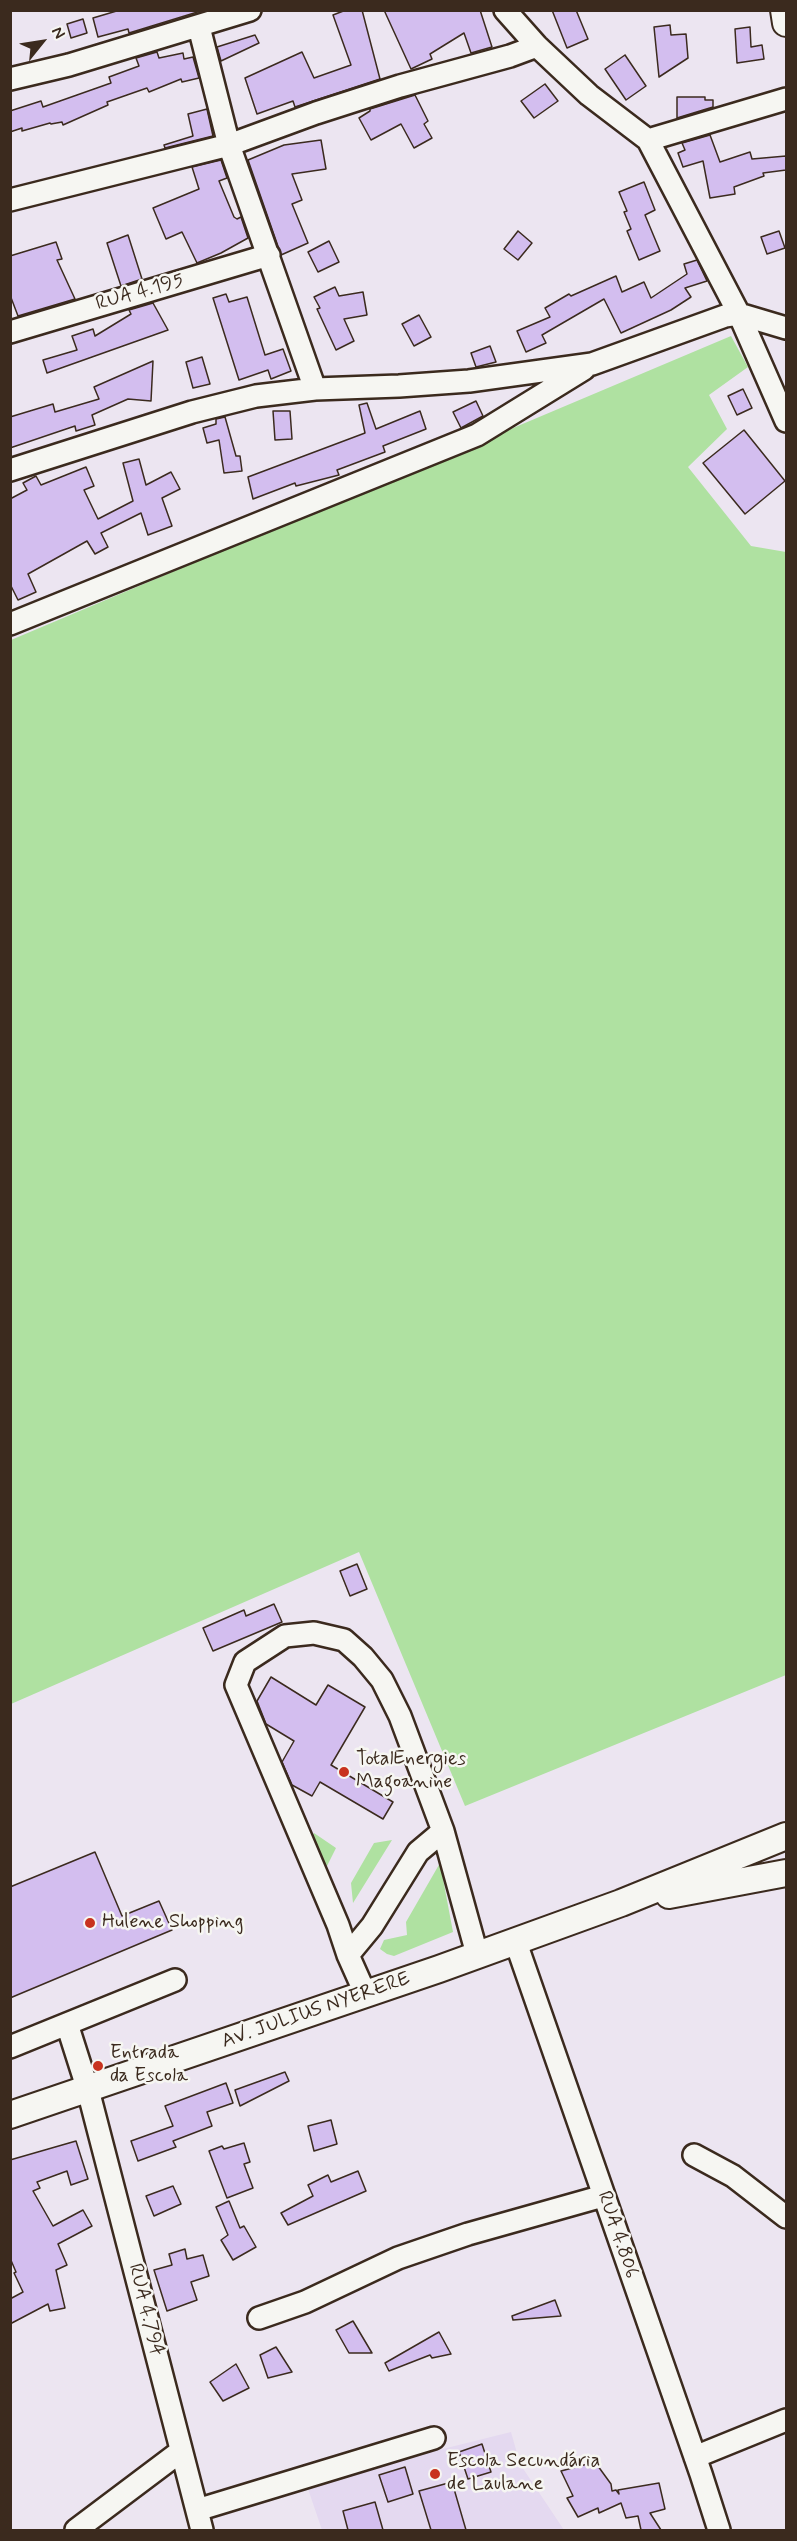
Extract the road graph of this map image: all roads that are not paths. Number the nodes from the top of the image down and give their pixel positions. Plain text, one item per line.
1 (250, 10) edge
2 (505, 10) edge
3 (784, 10) edge
4 (786, 23) edge
5 (199, 27) junction
6 (537, 46) junction
7 (10, 79) edge
8 (786, 99) edge
9 (648, 140) junction
10 (229, 145) junction
11 (10, 201) edge
12 (269, 255) junction
13 (739, 314) junction
14 (786, 328) edge
15 (10, 332) edge
16 (592, 364) junction
17 (315, 389) junction
18 (786, 421) edge
19 (10, 470) edge
20 (10, 624) edge
21 (443, 1831) junction
22 (786, 1836) edge
23 (786, 1873) edge
24 (621, 1903) junction
25 (514, 1940) junction
26 (477, 1954) junction
27 (348, 1955) junction
28 (175, 1980) dead end
29 (364, 1994) junction
30 (66, 2024) junction
31 (10, 2047) edge
32 (88, 2090) junction
33 (10, 2115) edge
34 (694, 2155) dead end
35 (603, 2196) junction
36 (786, 2217) edge
37 (260, 2318) dead end
38 (786, 2420) edge
39 (434, 2438) dead end
40 (182, 2451) junction
41 (695, 2457) junction
42 (197, 2510) junction
43 (76, 2530) edge
44 (202, 2530) edge
45 (719, 2530) edge

1 - 5 street
2 - 6 street
3 - 4 main road
5 - 7 street
5 - 10 street
6 - 9 street
6 - 10 street
8 - 9 street
9 - 13 street
10 - 11 street
10 - 12 street
12 - 15 street, RUA 4.195
12 - 17 street
13 - 14 street
13 - 16 street
13 - 18 street
16 - 17 street
16 - 20 street
17 - 19 street
21 - 26 street
21 - 27 street
21 - 27 street
22 - 24 main road, AV. JULIUS NYERERE
23 - 24 main road, AV. JULIUS NYERERE
24 - 25 main road, AV. JULIUS NYERERE
25 - 26 main road, AV. JULIUS NYERERE
25 - 35 street, RUA 4.806
26 - 29 main road, AV. JULIUS NYERERE
27 - 29 street
28 - 30 street
29 - 32 main road, AV. JULIUS NYERERE
30 - 31 street
30 - 32 street, RUA 4.794
32 - 33 main road, AV. JULIUS NYERERE
32 - 40 street, RUA 4.794
34 - 36 street
35 - 37 street
35 - 41 street, RUA 4.806
38 - 41 street
39 - 42 street
40 - 42 street, RUA 4.794
40 - 43 street
41 - 45 street, RUA 4.806
42 - 44 street, RUA 4.794

